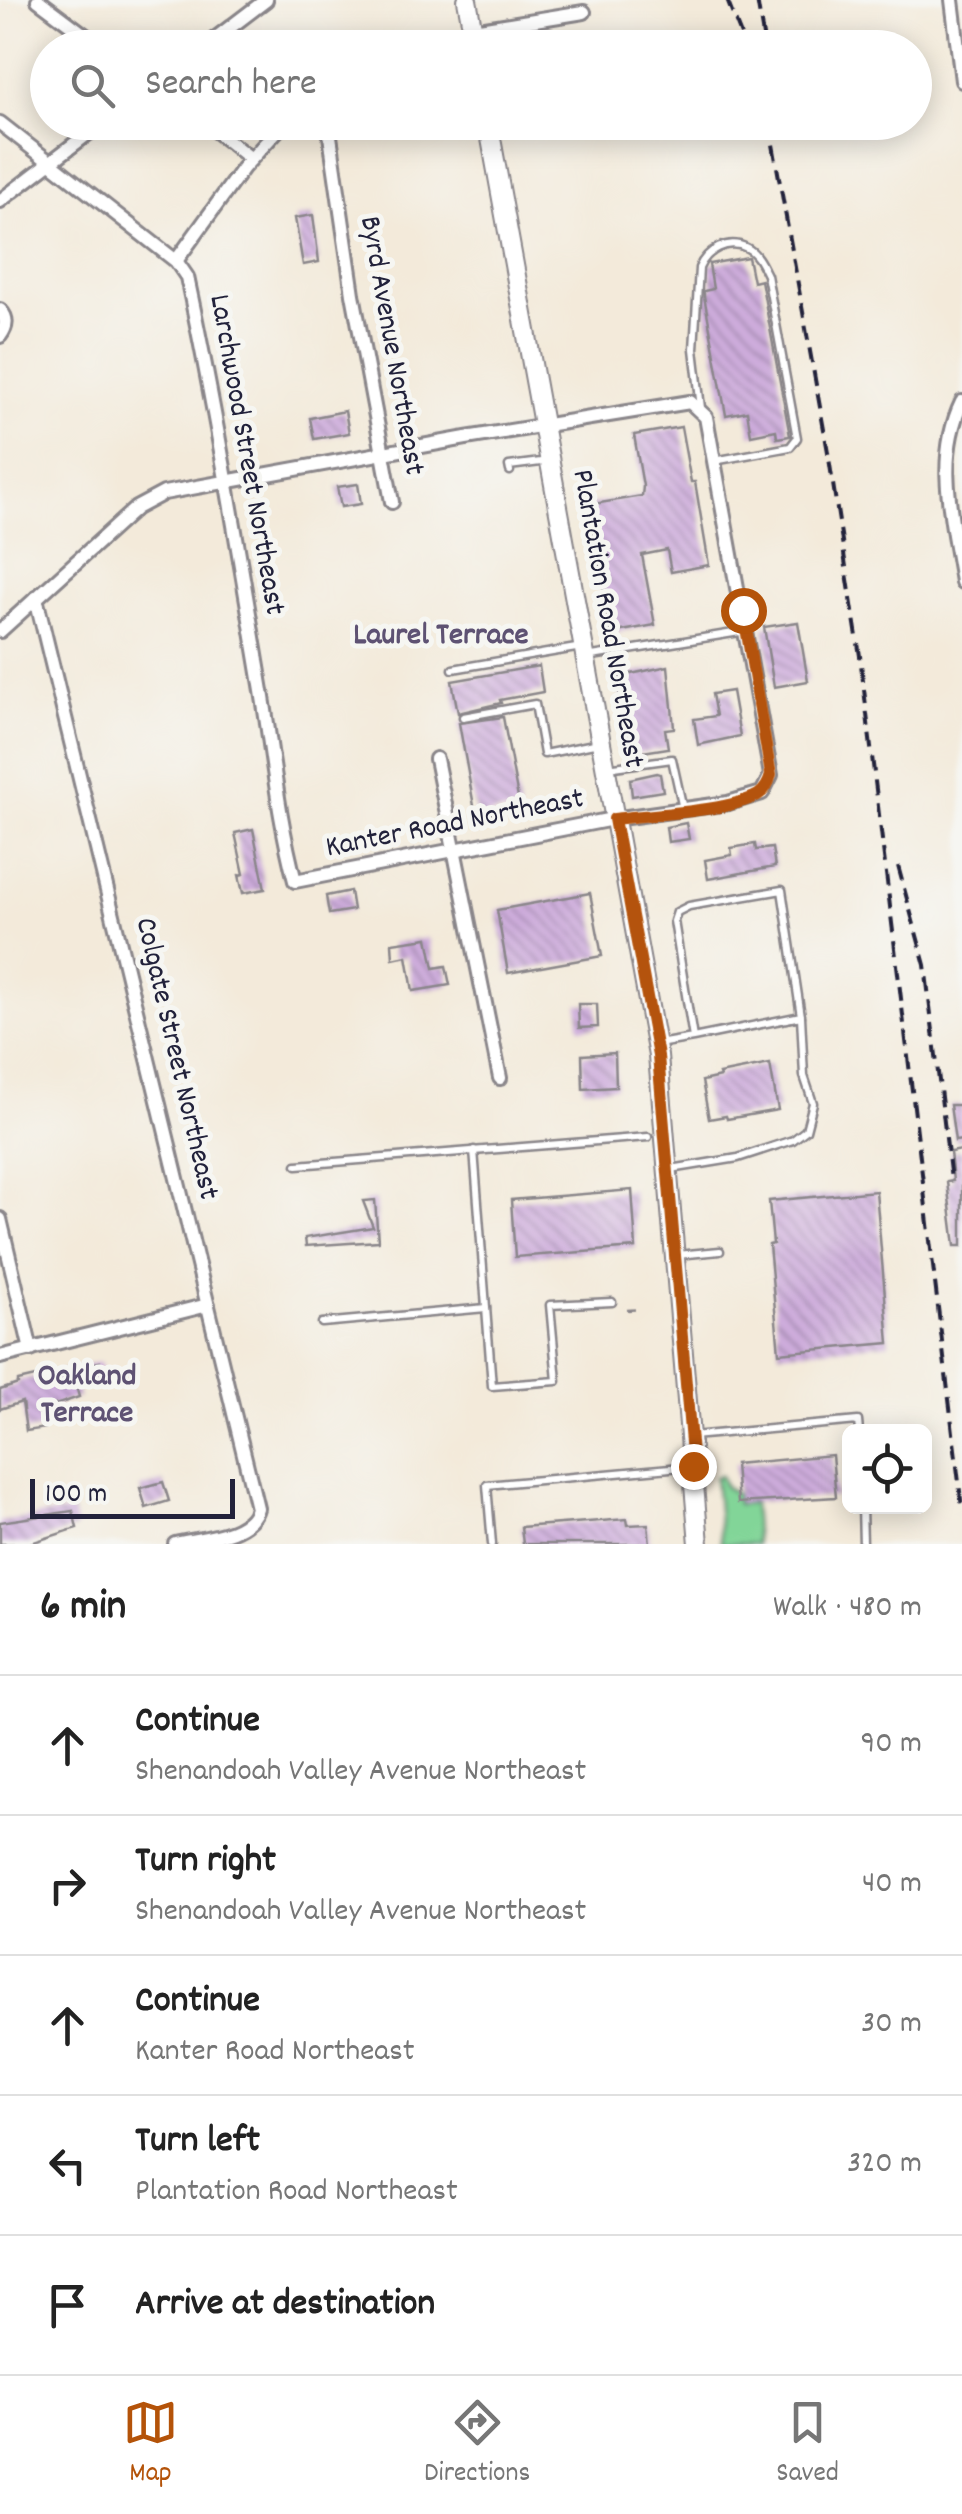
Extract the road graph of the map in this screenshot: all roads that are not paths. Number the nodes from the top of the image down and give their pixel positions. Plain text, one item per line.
1 (38, 0) edge
2 (266, 0) edge
3 (468, 0) edge
4 (952, 0) edge
5 (584, 12) dead end
6 (78, 30) edge
7 (227, 30) edge
8 (473, 30) edge
9 (511, 30) edge
10 (959, 51) edge
11 (962, 81) edge
12 (0, 123) edge
13 (79, 140) edge
14 (228, 140) edge
15 (268, 140) edge
16 (331, 140) edge
17 (491, 140) edge
18 (251, 158) junction
19 (50, 163) junction
20 (0, 202) edge
21 (176, 261) junction
22 (0, 310) edge
23 (0, 336) edge
24 (962, 402) edge
25 (701, 409) junction
26 (544, 426) junction
27 (382, 454) junction
28 (550, 460) junction
29 (714, 461) junction
30 (510, 471) dead end
31 (228, 481) junction
32 (392, 502) dead end
33 (962, 582) edge
34 (36, 598) junction
35 (747, 630) junction
36 (0, 631) edge
37 (584, 652) junction
38 (453, 670) dead end
39 (462, 717) dead end
40 (600, 743) junction
41 (436, 759) dead end
42 (604, 768) junction
43 (684, 810) junction
44 (614, 819) junction
45 (454, 851) junction
46 (296, 881) joint
47 (801, 1016) junction
48 (693, 1038) junction
49 (656, 1044) junction
50 (500, 1078) dead end
51 (648, 1138) dead end
52 (474, 1150) junction
53 (296, 1165) dead end
54 (669, 1169) junction
55 (0, 1219) edge
56 (720, 1251) dead end
57 (676, 1255) junction
58 (612, 1302) dead end
59 (208, 1304) junction
60 (486, 1308) junction
61 (322, 1324) dead end
62 (31, 1350) junction
63 (0, 1357) edge
64 (858, 1424) edge
65 (690, 1436) junction
66 (693, 1466) junction
67 (862, 1514) edge
68 (180, 1543) edge
69 (492, 1544) edge
70 (699, 1544) edge
71 (863, 1544) edge

1 - 6 street
2 - 7 street
3 - 8 street
4 - 10 street
5 - 9 street
10 - 11 street
12 - 19 street, Larchwood Street Northeast
13 - 19 street
14 - 18 street
15 - 18 street
16 - 27 street, Byrd Avenue Northeast
17 - 26 street, Plantation Road Northeast
18 - 21 street
19 - 20 street
19 - 21 street, Larchwood Street Northeast
21 - 31 street, Larchwood Street Northeast
22 - 23 street
24 - 33 street
25 - 26 street
25 - 29 street
25 - 29 lane
26 - 27 street
26 - 28 street, Plantation Road Northeast
27 - 31 street
27 - 32 street, Byrd Avenue Northeast
28 - 30 lane
28 - 37 street, Plantation Road Northeast
29 - 35 street
31 - 34 street
31 - 46 street, Larchwood Street Northeast
34 - 36 street
34 - 59 street, Colgate Street Northeast
35 - 37 lane
35 - 43 street, Kanter Road Northeast
37 - 38 lane
37 - 40 street, Plantation Road Northeast
39 - 40 lane
40 - 42 street, Plantation Road Northeast
41 - 45 street
42 - 43 lane
42 - 44 street, Plantation Road Northeast
43 - 44 street, Kanter Road Northeast
44 - 45 street, Kanter Road Northeast
44 - 49 street, Plantation Road Northeast
45 - 46 street, Kanter Road Northeast
45 - 50 street
47 - 48 lane
47 - 48 lane
47 - 54 lane
48 - 49 lane
49 - 54 street, Plantation Road Northeast
51 - 52 lane
52 - 53 lane
52 - 60 lane
54 - 57 street, Plantation Road Northeast
55 - 62 street
56 - 57 lane
57 - 65 street, Plantation Road Northeast
58 - 60 lane
59 - 62 street
59 - 68 street, Colgate Street Northeast
60 - 61 lane
62 - 63 street
64 - 65 lane
65 - 66 street, Plantation Road Northeast
66 - 69 lane
66 - 70 street, Plantation Road Northeast
67 - 71 lane

